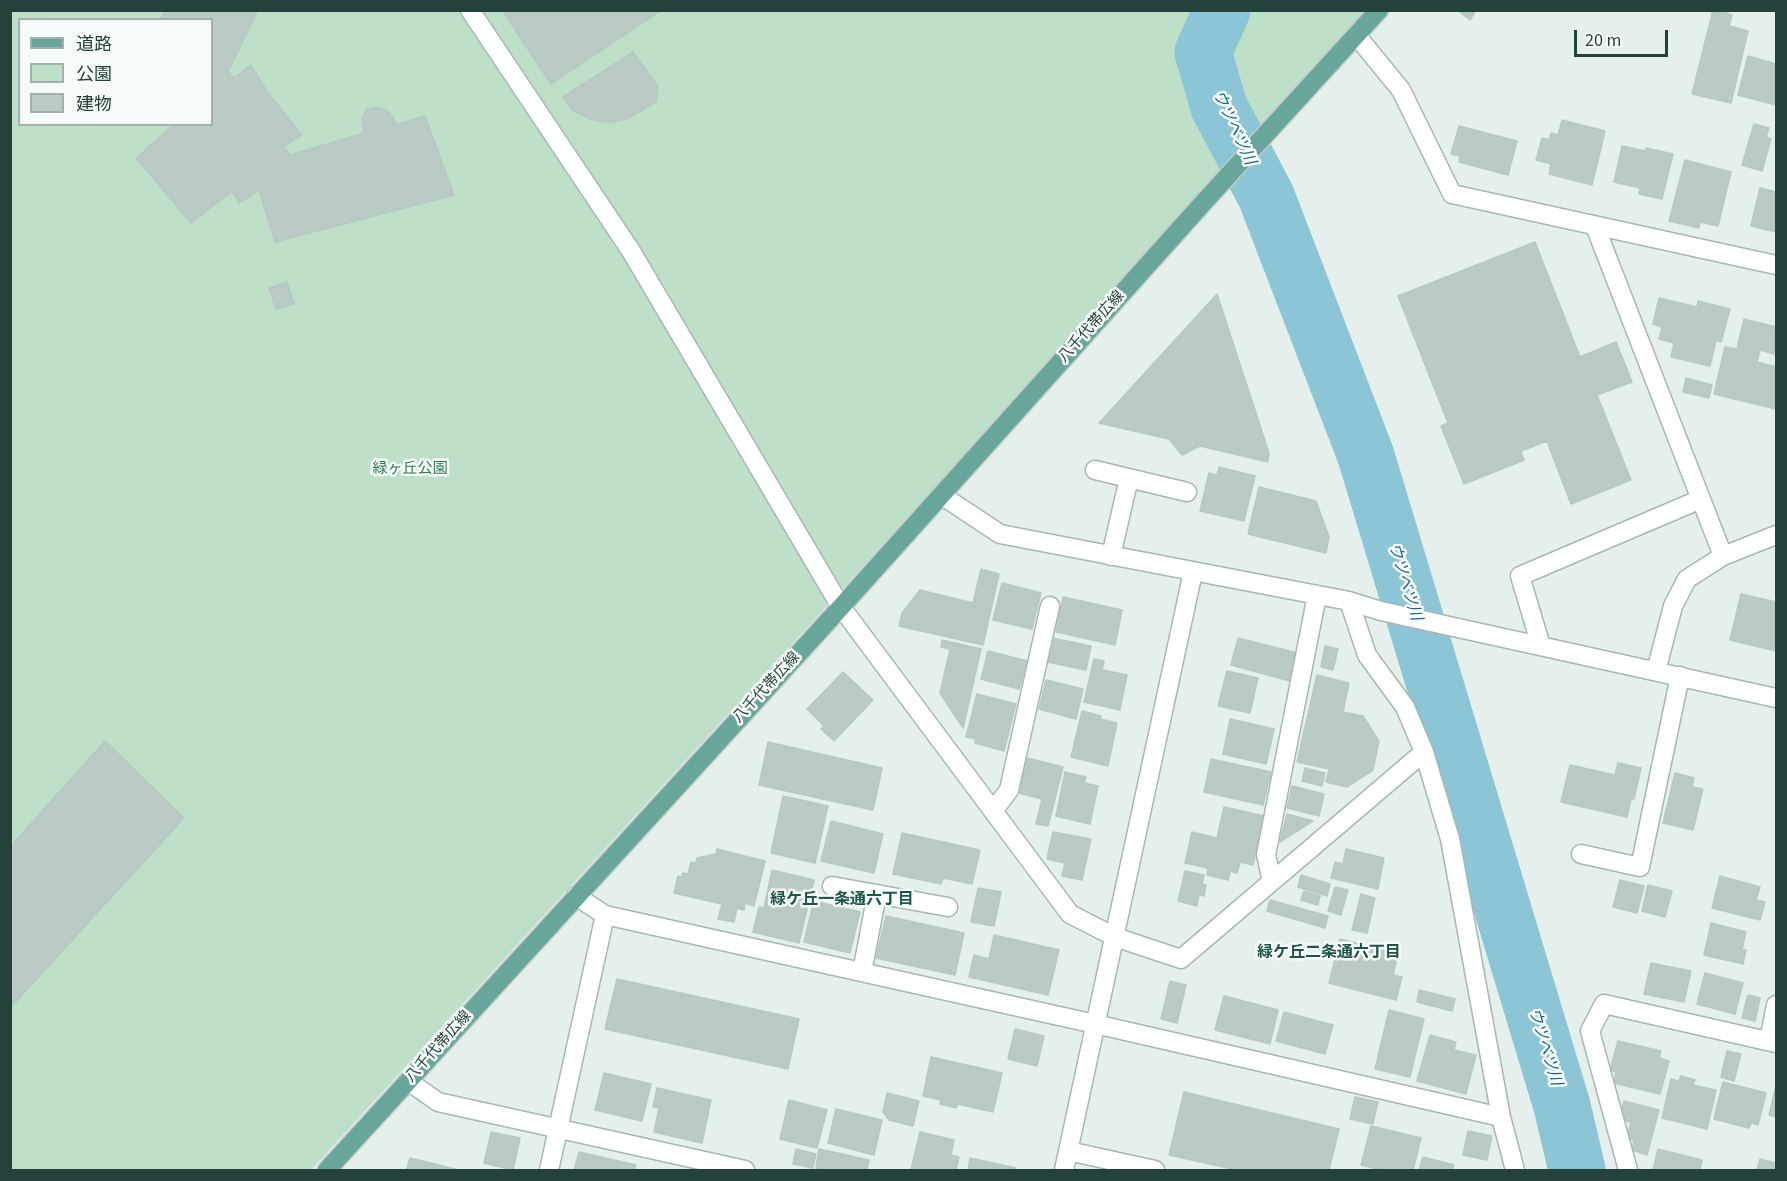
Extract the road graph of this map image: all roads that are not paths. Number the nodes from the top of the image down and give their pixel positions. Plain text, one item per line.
1 (470, 10) edge
2 (1379, 10) edge
3 (1356, 35) junction
4 (1595, 226) junction
5 (1776, 266) edge
6 (1095, 470) dead end
7 (1129, 478) junction
8 (1187, 492) dead end
9 (941, 495) junction
10 (1701, 499) junction
11 (1776, 535) edge
12 (1111, 556) junction
13 (1723, 556) junction
14 (1193, 572) junction
15 (1317, 595) junction
16 (1349, 601) junction
17 (1050, 606) dead end
18 (841, 607) junction
19 (1541, 646) junction
20 (1656, 671) junction
21 (1680, 676) junction
22 (1776, 698) edge
23 (1424, 752) junction
24 (993, 811) junction
25 (1581, 854) dead end
26 (1272, 881) junction
27 (832, 886) dead end
28 (877, 894) junction
29 (576, 896) junction
30 (948, 907) dead end
31 (604, 915) junction
32 (1115, 937) junction
33 (862, 972) junction
34 (1776, 1005) edge
35 (1095, 1024) junction
36 (1773, 1042) edge
37 (408, 1082) junction
38 (1501, 1117) junction
39 (558, 1128) junction
40 (1068, 1151) junction
41 (327, 1170) edge
42 (549, 1170) edge
43 (744, 1170) edge
44 (1064, 1170) edge
45 (1155, 1170) edge
46 (1515, 1170) edge
47 (1628, 1170) edge

1 - 18 street
2 - 3 main road
3 - 4 street
3 - 9 main road, 八千代帯広線
4 - 5 street
4 - 10 street
6 - 7 street
7 - 8 street
7 - 12 street
9 - 12 street
9 - 18 main road, 八千代帯広線
10 - 13 street
10 - 19 street
11 - 13 street
12 - 14 street
13 - 20 street
14 - 15 street
14 - 32 street
15 - 16 street
15 - 26 street
16 - 19 street
16 - 23 street
17 - 24 street
18 - 24 street
18 - 29 main road, 八千代帯広線
19 - 20 street
20 - 21 street
21 - 22 street
21 - 25 street
23 - 26 street
23 - 38 street
24 - 32 street
26 - 32 street
27 - 28 street
28 - 30 street
28 - 33 street
29 - 31 street
29 - 37 main road, 八千代帯広線
31 - 33 street
31 - 39 street
32 - 35 street
33 - 35 street
34 - 36 street
35 - 38 street
35 - 40 street
36 - 47 street
37 - 39 street
37 - 41 main road, 八千代帯広線
38 - 46 street
39 - 42 street
39 - 43 street
40 - 44 street
40 - 45 street

